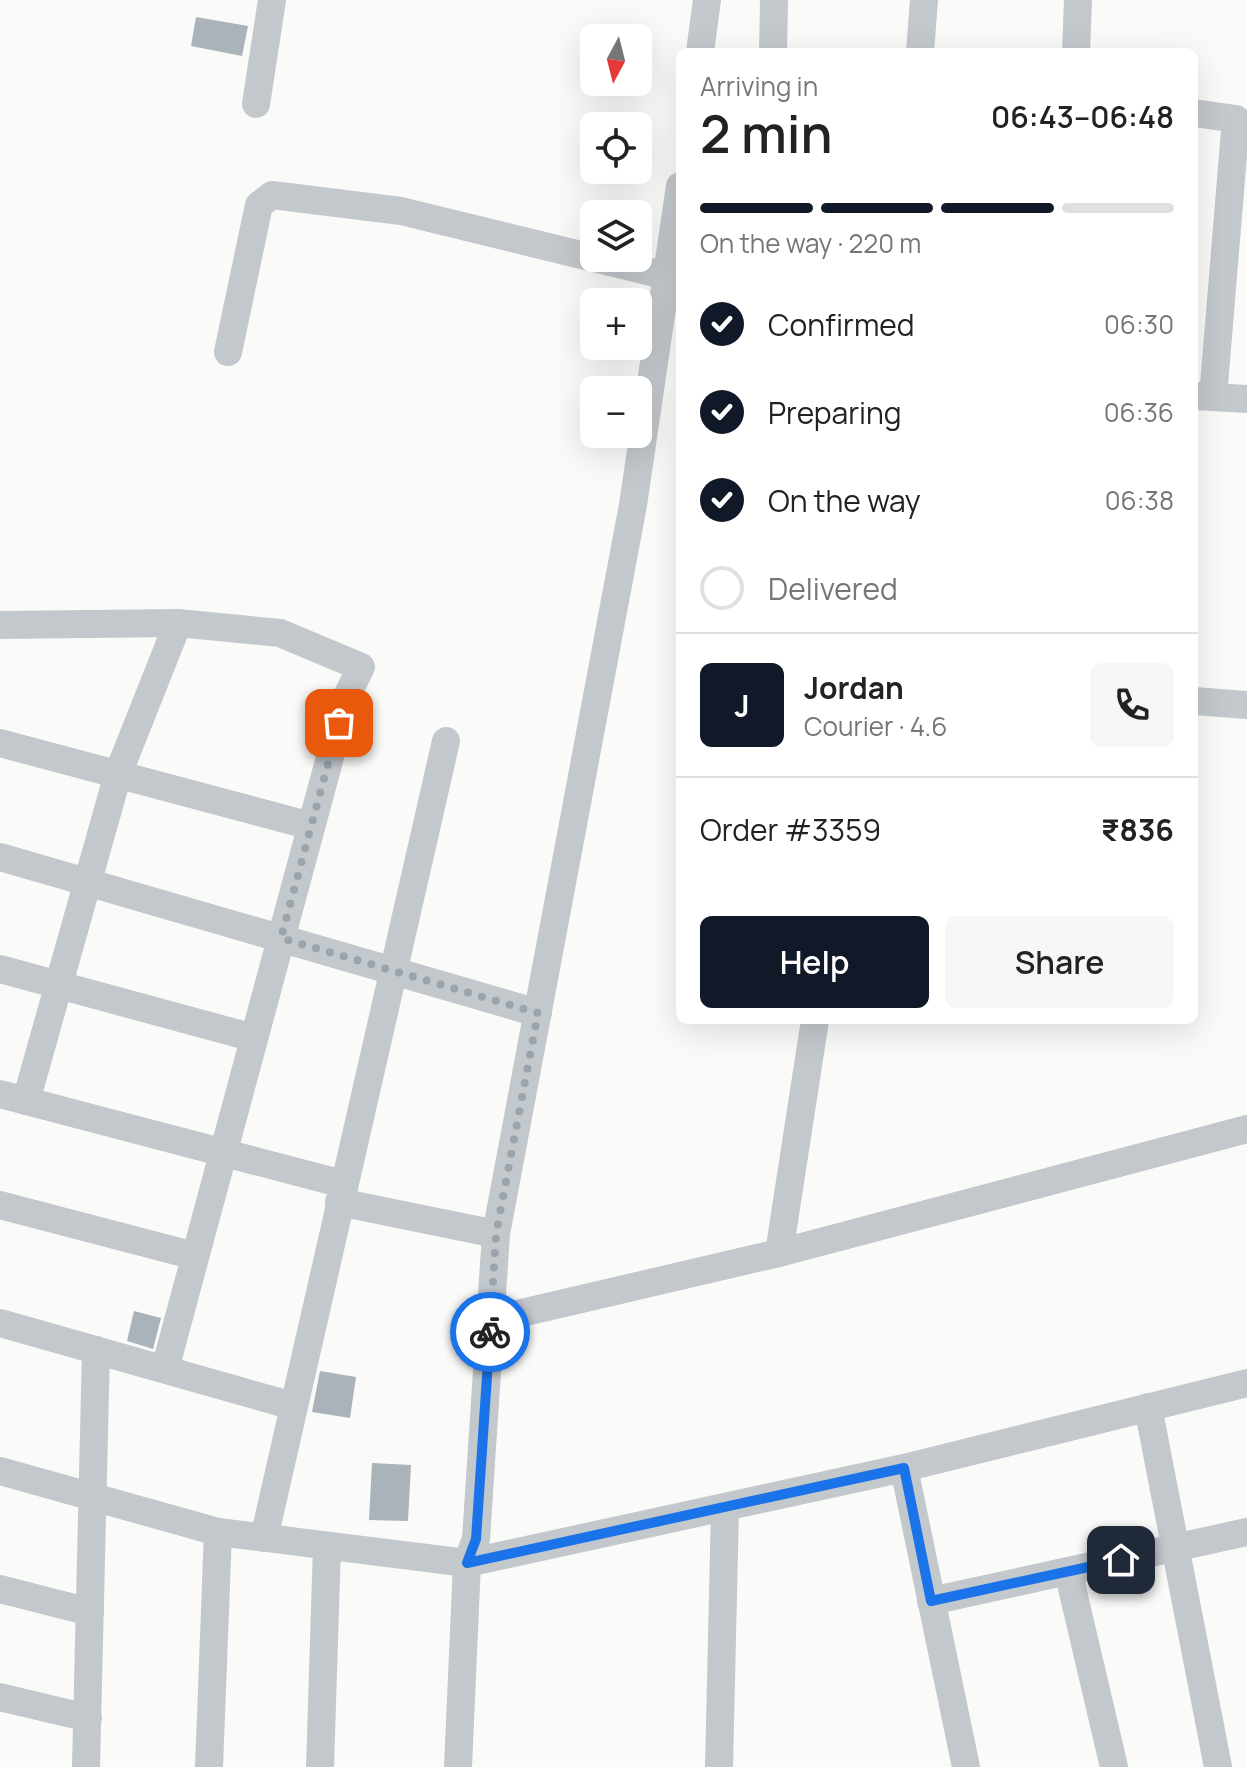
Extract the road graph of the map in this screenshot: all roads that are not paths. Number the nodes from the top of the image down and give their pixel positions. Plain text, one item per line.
1 (272, 0) edge
2 (707, 0) edge
3 (774, 0) edge
4 (924, 0) edge
5 (1078, 0) edge
6 (701, 48) edge
7 (773, 48) edge
8 (920, 48) edge
9 (1076, 48) edge
10 (256, 104) dead end
11 (1198, 114) edge
12 (676, 214) edge
13 (667, 276) junction
14 (228, 352) dead end
15 (667, 364) edge
16 (1203, 396) edge
17 (1247, 399) edge
18 (178, 623) junction
19 (0, 625) edge
20 (1198, 701) edge
21 (1247, 705) edge
22 (446, 741) dead end
23 (0, 743) edge
24 (118, 774) junction
25 (311, 826) junction
26 (0, 857) edge
27 (87, 882) junction
28 (281, 938) junction
29 (0, 969) edge
30 (393, 970) junction
31 (58, 985) junction
32 (538, 1013) junction
33 (814, 1024) edge
34 (254, 1038) junction
35 (13, 1097) edge
36 (1247, 1129) edge
37 (223, 1152) junction
38 (341, 1193) junction
39 (0, 1205) edge
40 (496, 1234) junction
41 (779, 1253) junction
42 (195, 1256) junction
43 (491, 1320) junction
44 (0, 1323) edge
45 (96, 1350) junction
46 (165, 1369) junction
47 (1247, 1383) edge
48 (293, 1406) junction
49 (1148, 1407) junction
50 (904, 1468) junction
51 (0, 1471) edge
52 (94, 1497) junction
53 (725, 1508) junction
54 (218, 1532) junction
55 (1247, 1532) edge
56 (264, 1538) junction
57 (327, 1546) junction
58 (1174, 1548) junction
59 (467, 1563) junction
60 (1068, 1571) junction
61 (0, 1589) edge
62 (931, 1601) junction
63 (90, 1612) junction
64 (0, 1697) edge
65 (88, 1718) junction
66 (86, 1767) edge
67 (209, 1767) edge
68 (320, 1767) edge
69 (458, 1767) edge
70 (719, 1767) edge
71 (966, 1767) edge
72 (1114, 1767) edge
73 (1218, 1767) edge

1 - 10 street
2 - 6 street
3 - 7 street
4 - 8 street
5 - 9 street
11 - 16 street
12 - 13 street
13 - 14 street
13 - 15 street
15 - 32 street
16 - 17 street
18 - 19 street
18 - 24 street
18 - 25 street
20 - 21 street
22 - 30 street
23 - 24 street
24 - 25 street
24 - 27 street
25 - 28 street
26 - 27 street
27 - 28 street
27 - 31 street
28 - 30 street
28 - 34 street
29 - 31 street
30 - 32 street
30 - 38 street
31 - 34 street
31 - 35 street
32 - 40 street
33 - 41 street
34 - 37 street
35 - 37 street
36 - 41 street
37 - 38 street
37 - 42 street
38 - 40 street
38 - 48 street
39 - 42 street
40 - 43 street
41 - 43 street
42 - 46 street
43 - 59 street
44 - 45 street
45 - 46 street
45 - 52 street
46 - 48 street
47 - 49 street
48 - 56 street
49 - 50 street
49 - 58 street
50 - 53 street
50 - 62 street
51 - 52 street
52 - 54 street
52 - 63 street
53 - 59 street
53 - 70 street
54 - 56 street
54 - 67 street
55 - 58 street
56 - 57 street
57 - 59 street
57 - 68 street
58 - 60 street
58 - 73 street
59 - 69 street
60 - 62 street
60 - 72 street
61 - 63 street
62 - 71 street
63 - 65 street
64 - 65 street
65 - 66 street

